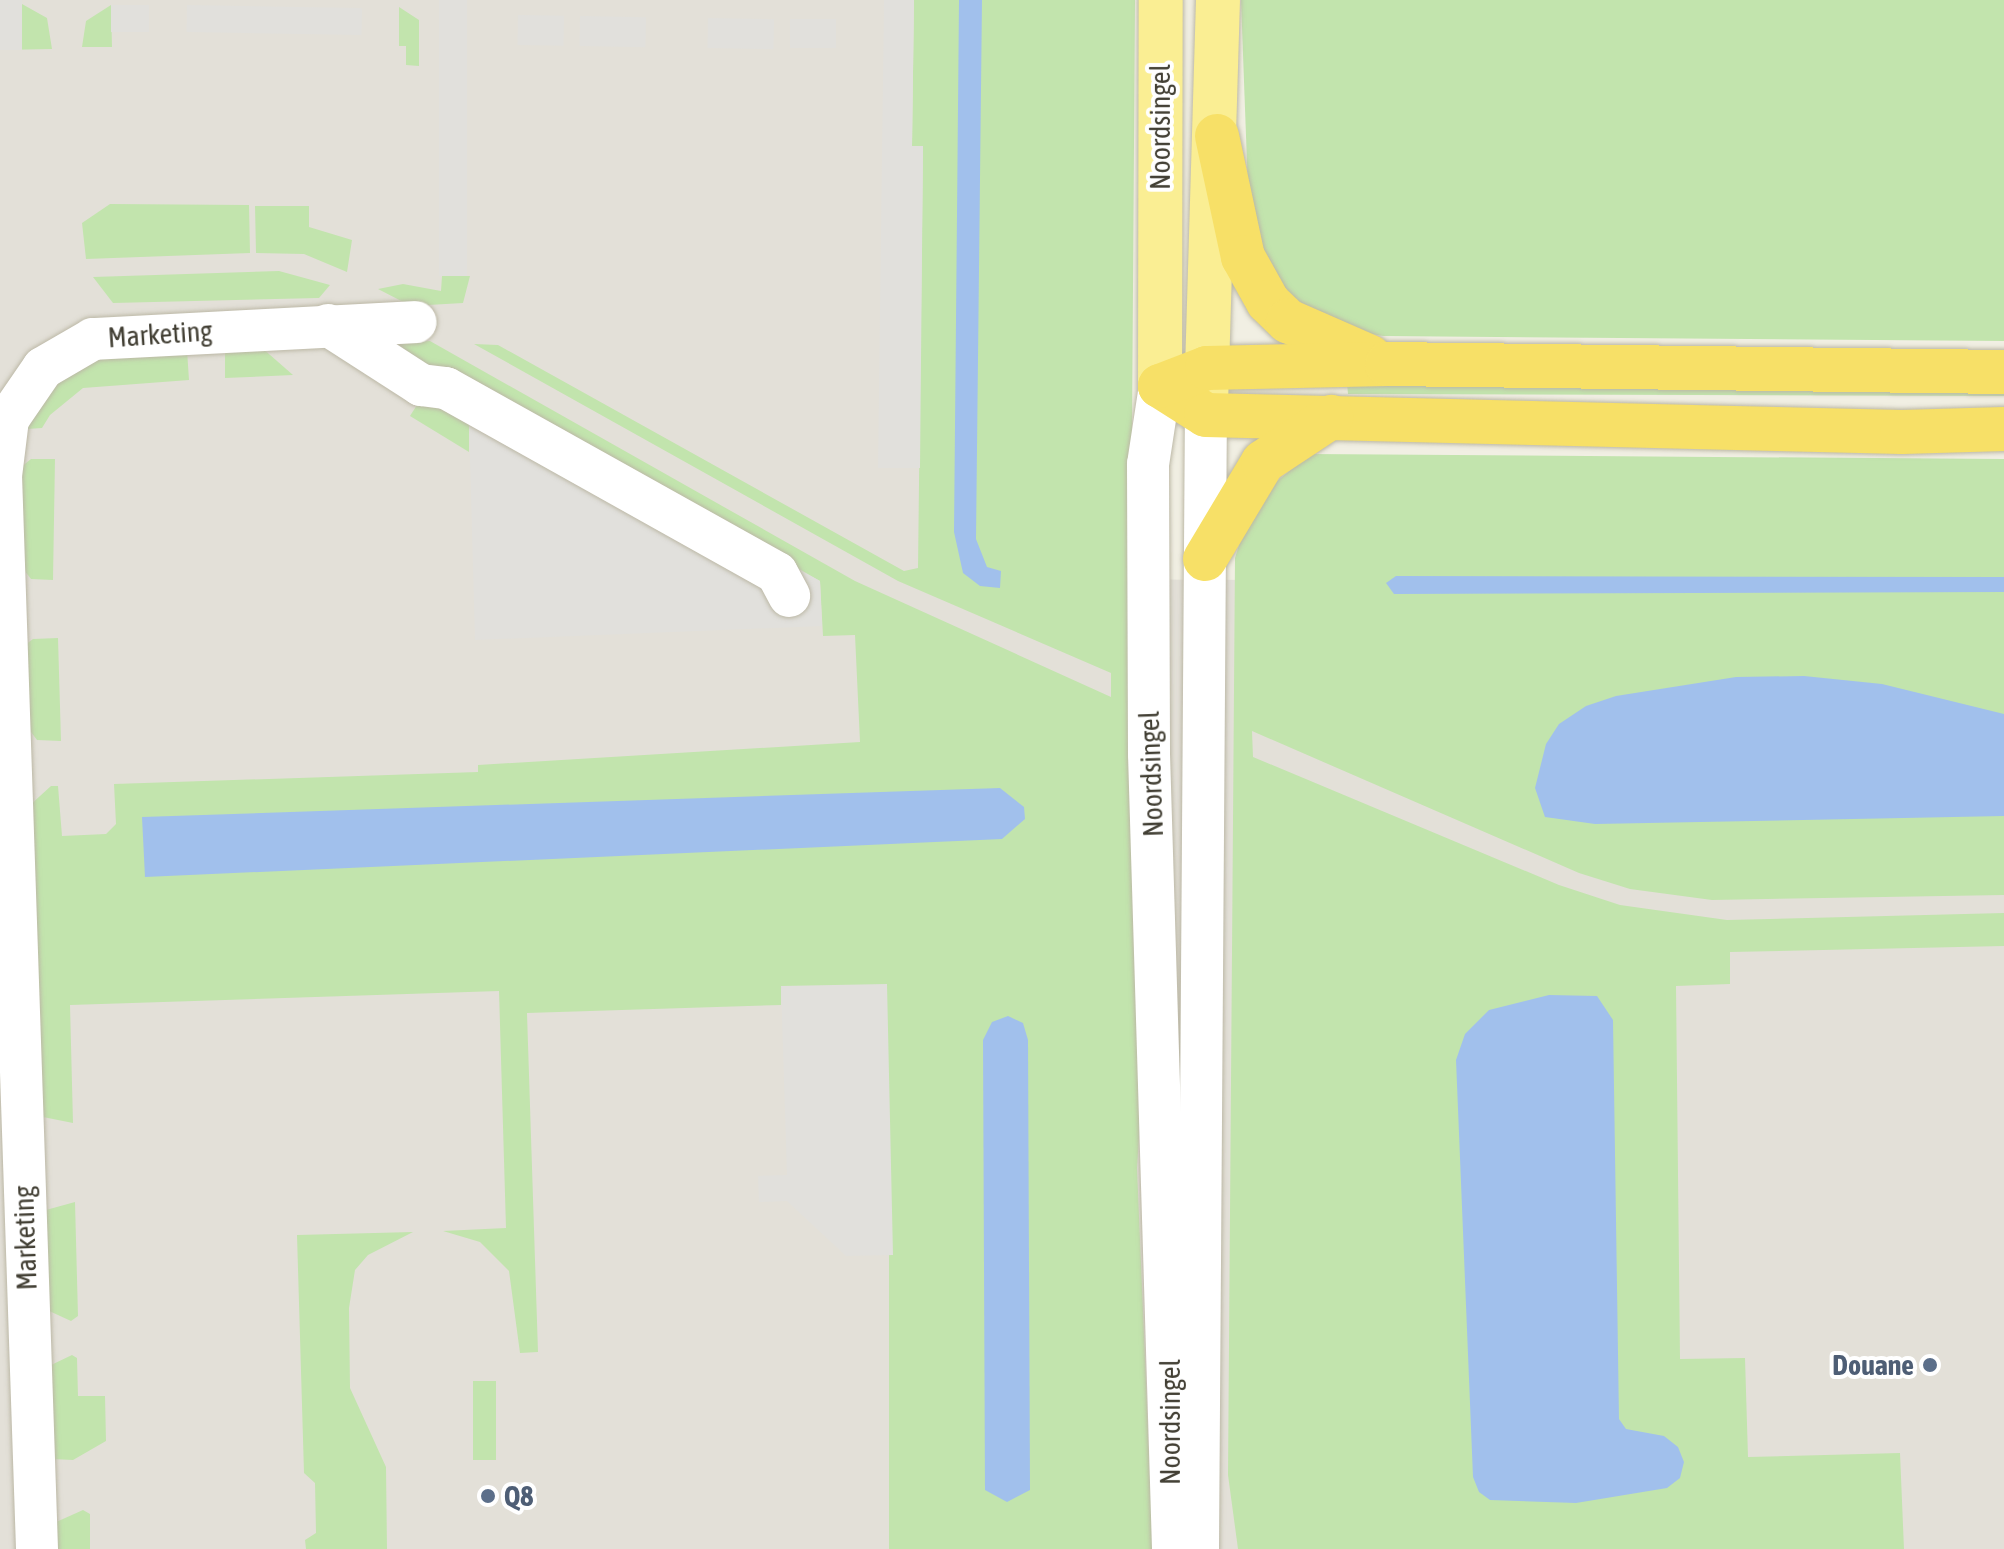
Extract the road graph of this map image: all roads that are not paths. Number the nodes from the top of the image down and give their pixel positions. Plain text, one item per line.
1 (1161, 0) edge
2 (1218, 0) edge
3 (1217, 136) junction
4 (416, 322) dead end
5 (328, 325) junction
6 (1387, 364) junction
7 (1207, 368) junction
8 (2004, 372) edge
9 (1160, 386) junction
10 (1206, 415) junction
11 (1331, 417) junction
12 (2004, 429) edge
13 (1205, 559) junction
14 (789, 596) dead end
15 (16, 1418) edge
16 (37, 1549) edge
17 (1173, 1549) edge
18 (1198, 1549) edge

1 - 9 main road, Noordsingel
2 - 3 main road, Noordsingel
3 - 6 highway
3 - 7 main road, Noordsingel
4 - 5 street, Marketing
5 - 14 street
5 - 15 street, Marketing
6 - 7 highway
6 - 8 highway
7 - 9 highway
7 - 10 main road, Noordsingel
9 - 10 highway
9 - 17 street, Noordsingel
10 - 11 highway
10 - 13 street, Noordsingel
11 - 12 highway
11 - 13 highway
13 - 18 street, Noordsingel
15 - 16 street, Marketing

